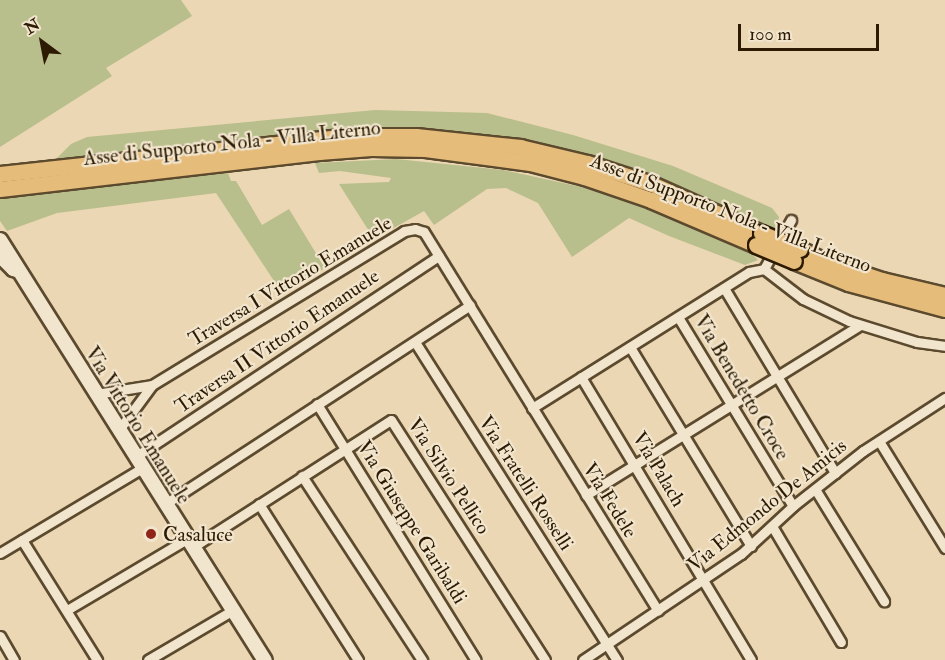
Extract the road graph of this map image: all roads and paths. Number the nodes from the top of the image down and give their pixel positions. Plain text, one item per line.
1 (0, 174) edge
2 (0, 189) edge
3 (791, 220) dead end
4 (758, 239) junction
5 (0, 240) edge
6 (797, 255) junction
7 (0, 256) edge
8 (439, 256) junction
9 (764, 269) junction
10 (20, 272) junction
11 (724, 288) junction
12 (945, 295) edge
13 (470, 305) junction
14 (945, 309) edge
15 (678, 317) junction
16 (860, 325) junction
17 (414, 342) junction
18 (945, 346) edge
19 (630, 347) junction
20 (777, 376) junction
21 (581, 377) junction
22 (152, 385) junction
23 (96, 394) junction
24 (945, 398) edge
25 (317, 404) junction
26 (731, 405) junction
27 (532, 408) junction
28 (118, 431) junction
29 (683, 435) junction
30 (879, 441) junction
31 (346, 449) junction
32 (138, 463) junction
33 (635, 464) junction
34 (835, 473) junction
35 (302, 476) junction
36 (815, 489) junction
37 (586, 495) junction
38 (165, 504) junction
39 (259, 504) junction
40 (793, 506) junction
41 (772, 526) junction
42 (22, 540) junction
43 (190, 543) junction
44 (751, 546) junction
45 (945, 548) edge
46 (0, 554) edge
47 (703, 580) junction
48 (884, 602) dead end
49 (66, 610) junction
50 (233, 610) junction
51 (658, 611) junction
52 (0, 636) edge
53 (841, 642) dead end
54 (607, 644) junction
55 (14, 660) edge
56 (97, 660) edge
57 (148, 660) edge
58 (265, 660) edge
59 (358, 660) edge
60 (422, 660) edge
61 (476, 660) edge
62 (545, 660) edge
63 (583, 660) edge
64 (617, 660) edge
65 (751, 660) edge

1 - 4 highway, Asse di Supporto Nola - Villa Literno
2 - 4 highway, Asse di Supporto Nola - Villa Literno
3 - 9 street
4 - 6 highway, Asse di Supporto Nola - Villa Literno, bridge
5 - 10 main road, Via Vittorio Emanuele
6 - 12 highway, Asse di Supporto Nola - Villa Literno
6 - 14 highway, Asse di Supporto Nola - Villa Literno
7 - 10 street
8 - 13 street, Via Fedele
8 - 22 street, Traversa I Vittorio Emanuele
8 - 32 street, Traversa II Vittorio Emanuele
9 - 11 street
9 - 16 street
10 - 23 main road, Via Vittorio Emanuele
11 - 15 street
11 - 20 street
13 - 17 street
13 - 27 street, Via Fedele
15 - 19 street
15 - 26 street, Via Benedetto Croce
16 - 18 street
16 - 20 street
17 - 25 street
17 - 54 street, Via Fratelli Rosselli
19 - 21 street
19 - 29 street
20 - 26 street
20 - 34 street
21 - 27 street
21 - 33 street, Via Palach
22 - 23 street, Traversa I Vittorio Emanuele
22 - 28 street, Traversa I Vittorio Emanuele
23 - 28 main road, Via Vittorio Emanuele
24 - 30 street, Via Edmondo De Amicis
25 - 31 street, Via Giuseppe Garibaldi
25 - 38 street
26 - 29 street
26 - 40 street, Via Benedetto Croce
27 - 37 street, Via Fedele
28 - 32 main road, Via Vittorio Emanuele
29 - 33 street
29 - 44 street
30 - 34 street, Via Edmondo De Amicis
30 - 45 street
31 - 35 street, Via Silvio Pellico
31 - 61 street, Via Giuseppe Garibaldi
31 - 62 street, Via Silvio Pellico
32 - 38 main road, Via Vittorio Emanuele
32 - 42 street, Traversa II Vittorio Emanuele
33 - 37 street
33 - 47 street, Via Palach
34 - 36 street, Via Edmondo De Amicis
35 - 39 street, Via Silvio Pellico
35 - 60 street
36 - 40 street, Via Edmondo De Amicis
36 - 48 street
37 - 51 street, Via Fedele
38 - 43 main road, Via Vittorio Emanuele
39 - 43 street, Via Silvio Pellico
39 - 59 street
40 - 41 street, Via Edmondo De Amicis
41 - 44 street, Via Edmondo De Amicis
41 - 53 street
42 - 46 street, Traversa II Vittorio Emanuele
42 - 49 street
43 - 49 street, Via Silvio Pellico
43 - 50 main road, Via Vittorio Emanuele
44 - 47 street, Via Edmondo De Amicis
47 - 51 street, Via Edmondo De Amicis
47 - 65 street, Via Palach
49 - 56 street
50 - 57 street
50 - 58 main road, Via Vittorio Emanuele
51 - 54 street, Via Edmondo De Amicis
52 - 55 street
54 - 63 street, Via Edmondo De Amicis
54 - 64 street, Via Fratelli Rosselli

